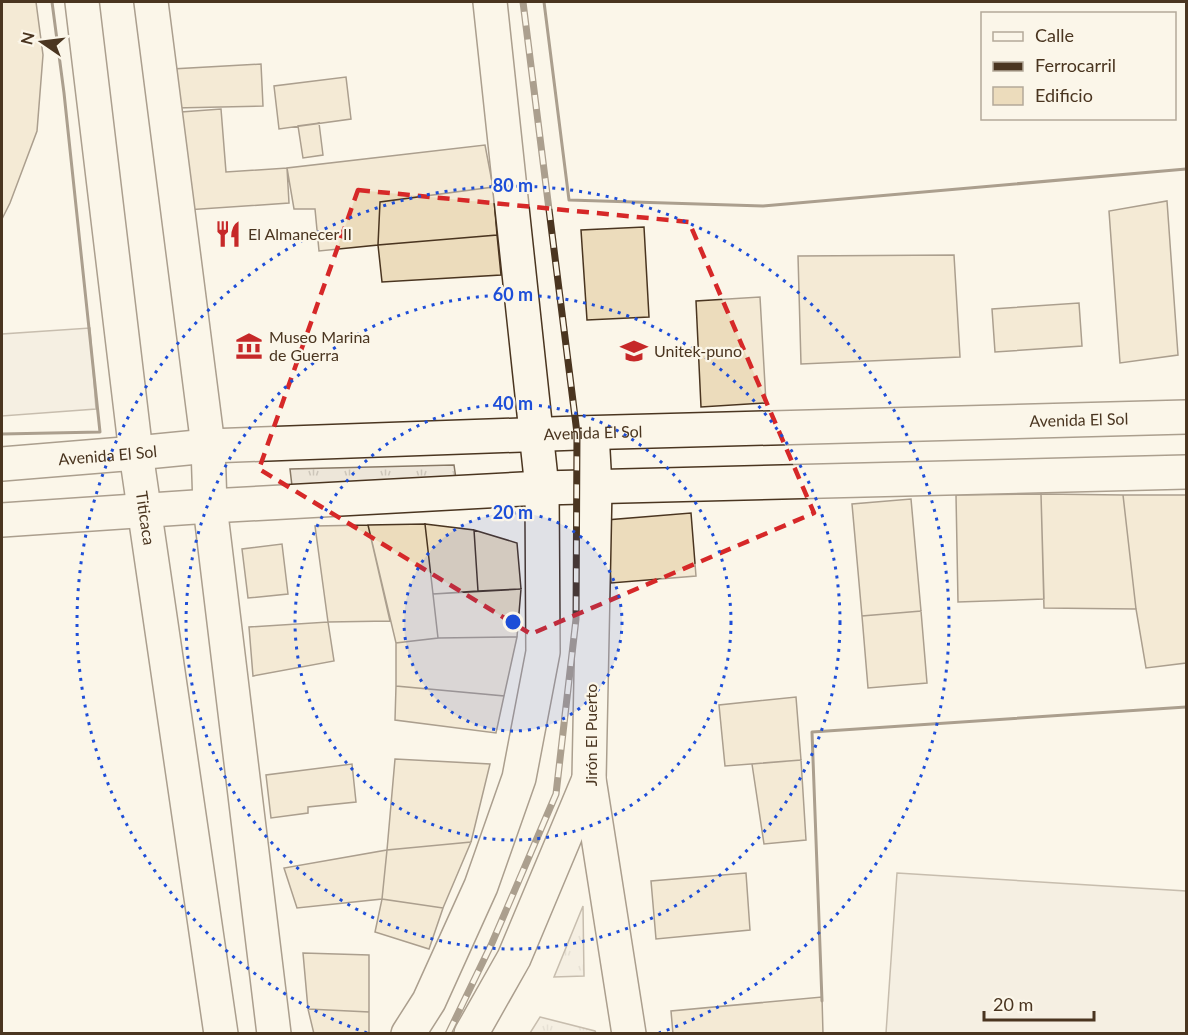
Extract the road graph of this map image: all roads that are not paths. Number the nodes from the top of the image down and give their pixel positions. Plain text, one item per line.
1 (82, 2) edge
2 (151, 2) edge
3 (490, 2) edge
4 (1186, 417) edge
5 (592, 433) junction
6 (537, 435) junction
7 (208, 446) junction
8 (136, 453) junction
9 (2, 464) edge
10 (1186, 472) edge
11 (595, 487) junction
12 (542, 488) junction
13 (210, 506) junction
14 (144, 510) junction
15 (2, 520) edge
16 (589, 779) junction
17 (221, 1034) edge
18 (274, 1034) edge
19 (408, 1034) edge
20 (471, 1034) edge
21 (629, 1034) edge

1 - 8 street, Titicaca
2 - 7 street
3 - 6 street
4 - 5 street, Avenida El Sol
5 - 6 street, Avenida El Sol
5 - 11 street, Jirón El Puerto
6 - 7 street, Avenida El Sol
6 - 12 street
7 - 8 street, Avenida El Sol
7 - 13 street
8 - 9 street, Avenida El Sol
8 - 14 street, Titicaca
10 - 11 street
11 - 12 street
11 - 16 street, Jirón El Puerto
12 - 13 street
12 - 19 street
13 - 14 street
13 - 18 street
14 - 15 street
14 - 17 street, Titicaca
16 - 20 street
16 - 21 street, Jirón El Puerto

